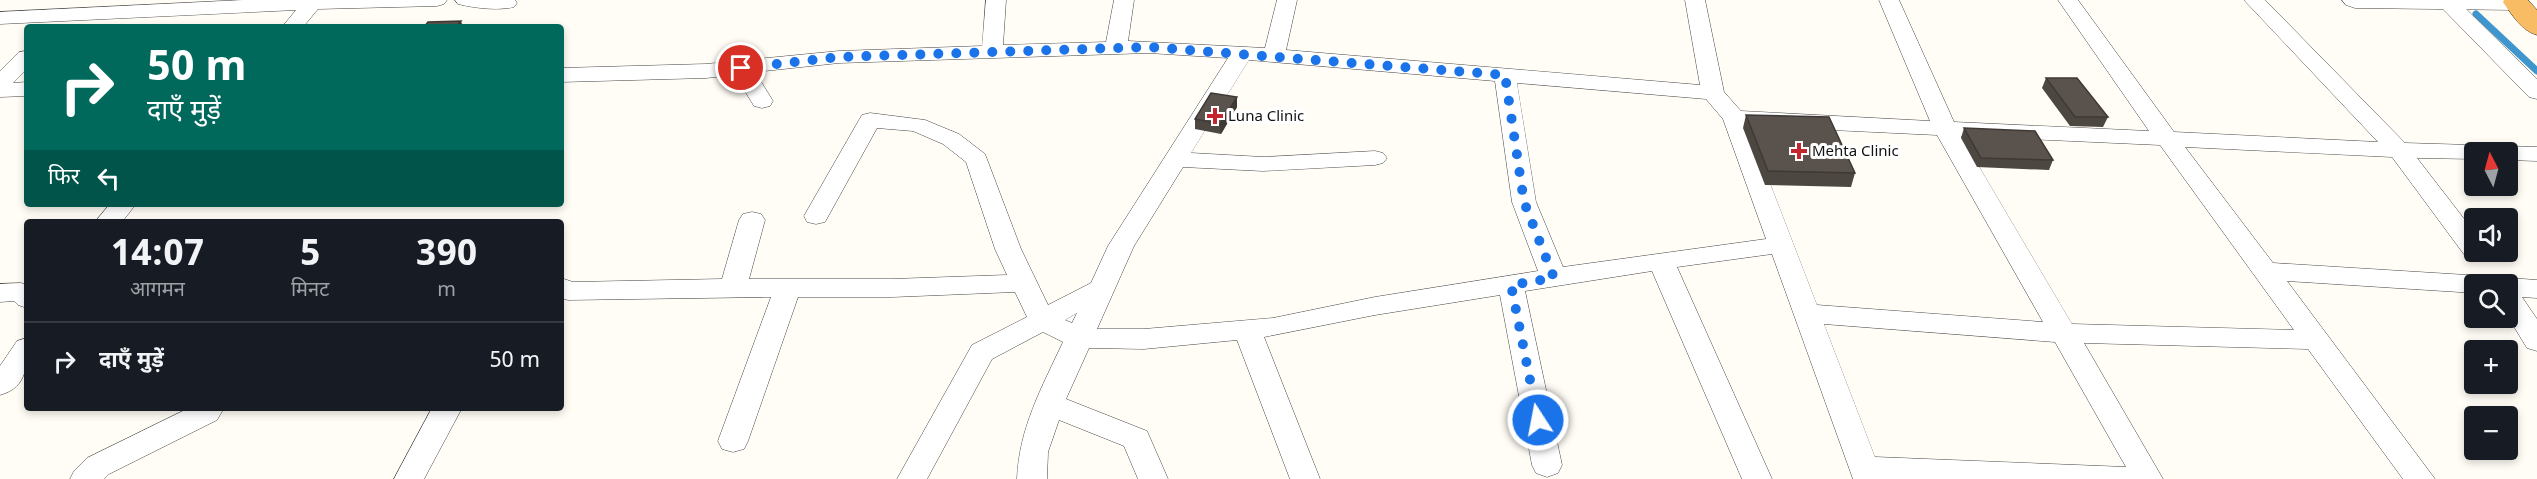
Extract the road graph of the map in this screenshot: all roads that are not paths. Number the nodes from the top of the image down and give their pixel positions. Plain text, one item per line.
1 (87, 0) edge
2 (437, 0) edge
3 (465, 0) edge
4 (996, 0) edge
5 (1124, 0) edge
6 (1287, 0) edge
7 (1695, 0) edge
8 (1889, 0) edge
9 (2065, 0) edge
10 (2254, 0) edge
11 (2355, 0) edge
12 (307, 1) edge
13 (2441, 1) edge
14 (2526, 2) edge
15 (507, 3) dead end
16 (185, 4) edge
17 (0, 18) edge
18 (65, 21) edge
19 (295, 24) edge
20 (2537, 27) edge
21 (1116, 48) junction
22 (992, 51) junction
23 (1242, 53) junction
24 (1274, 55) junction
25 (24, 60) edge
26 (741, 68) junction
27 (564, 75) edge
28 (1505, 75) junction
29 (0, 83) edge
30 (24, 89) edge
31 (0, 90) edge
32 (2537, 92) edge
33 (1713, 93) junction
34 (762, 101) dead end
35 (1734, 118) junction
36 (1945, 128) junction
37 (2166, 138) junction
38 (2399, 150) junction
39 (2464, 152) edge
40 (2518, 153) edge
41 (2537, 154) edge
42 (1375, 158) dead end
43 (1176, 159) junction
44 (121, 207) edge
45 (816, 216) dead end
46 (111, 219) edge
47 (752, 220) dead end
48 (2464, 235) edge
49 (1780, 245) junction
50 (1661, 261) junction
51 (2265, 272) junction
52 (1554, 278) junction
53 (1024, 283) junction
54 (2464, 284) edge
55 (1511, 285) junction
56 (733, 288) junction
57 (2518, 288) edge
58 (564, 289) edge
59 (787, 289) junction
60 (1101, 289) junction
61 (2537, 289) edge
62 (2518, 312) edge
63 (1805, 313) junction
64 (1042, 320) junction
65 (1247, 329) junction
66 (2064, 333) junction
67 (1079, 338) junction
68 (2317, 340) junction
69 (2537, 341) edge
70 (24, 353) edge
71 (0, 385) edge
72 (1049, 404) junction
73 (208, 411) edge
74 (445, 411) edge
75 (734, 441) dead end
76 (1547, 465) dead end
77 (1866, 474) edge
78 (85, 479) edge
79 (409, 479) edge
80 (912, 479) edge
81 (1032, 479) edge
82 (1153, 479) edge
83 (1305, 479) edge
84 (1757, 479) edge
85 (2128, 479) edge
86 (2148, 479) edge
87 (2420, 479) edge

1 - 18 street
2 - 12 street
3 - 15 street
4 - 22 street
5 - 21 street
6 - 24 street
7 - 33 street
8 - 36 street
9 - 37 street
10 - 38 street
11 - 13 street
12 - 16 street
12 - 19 street
13 - 14 street
13 - 32 street
14 - 20 highway
16 - 18 street
17 - 18 street
21 - 22 street
21 - 23 street
22 - 26 street
23 - 24 street
23 - 43 street
24 - 28 street
25 - 29 street
26 - 27 street
26 - 34 street
28 - 33 street
28 - 52 street
30 - 31 street
33 - 35 street
35 - 36 street
35 - 49 street
36 - 37 street
36 - 66 street
37 - 38 street
37 - 51 street
38 - 39 street
38 - 48 street
40 - 41 street
42 - 43 street
43 - 60 street
44 - 46 street
45 - 53 street
47 - 56 street
49 - 50 street
49 - 63 street
50 - 52 street
50 - 84 street
51 - 54 street
51 - 68 street
52 - 55 street
53 - 59 street
53 - 64 street
55 - 65 street
55 - 76 street
56 - 58 street
56 - 59 street
57 - 61 street
59 - 75 street
60 - 64 street
60 - 67 street
62 - 69 street
63 - 66 street
63 - 77 street
64 - 67 street
64 - 80 street
65 - 67 street
65 - 83 street
66 - 68 street
66 - 86 street
67 - 72 street
68 - 87 street
70 - 71 street
72 - 81 street
72 - 82 street
73 - 78 street
74 - 79 street
77 - 85 street

